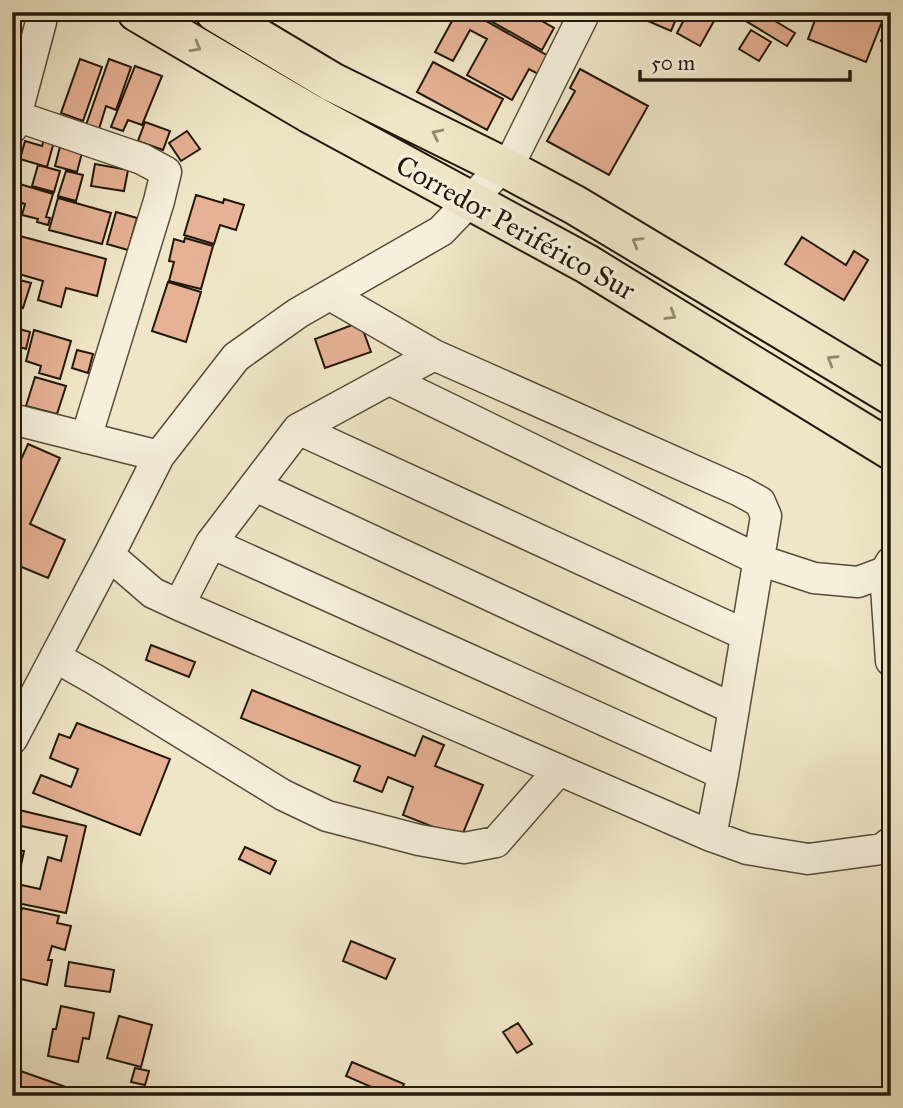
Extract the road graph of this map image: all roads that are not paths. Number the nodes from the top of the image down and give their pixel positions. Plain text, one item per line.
1 (137, 12) edge
2 (215, 12) edge
3 (585, 12) edge
4 (41, 22) dead end
5 (14, 122) edge
6 (504, 167) junction
7 (471, 201) junction
8 (330, 295) junction
9 (434, 355) junction
10 (390, 380) junction
11 (891, 395) edge
12 (12, 419) edge
13 (298, 429) junction
14 (86, 438) junction
15 (891, 450) edge
16 (159, 456) junction
17 (255, 486) junction
18 (211, 543) junction
19 (109, 555) junction
20 (759, 560) junction
21 (888, 567) edge
22 (179, 606) junction
23 (746, 635) junction
24 (55, 657) junction
25 (891, 661) edge
26 (734, 709) junction
27 (12, 739) edge
28 (559, 770) junction
29 (723, 774) junction
30 (711, 836) junction
31 (891, 842) edge

1 -> 7 main road, Corredor Periférico Sur
6 -> 2 main road, Corredor Periférico Sur
3 - 6 street
4 - 5 street
5 - 14 street
6 - 7 street
11 -> 6 main road, Corredor Periférico Sur
7 - 8 street
7 -> 15 main road, Corredor Periférico Sur
8 - 9 street
8 - 16 street
9 - 10 street
9 - 20 street
10 - 13 street
10 - 20 street
12 - 14 street
13 - 17 street
13 - 23 street
14 - 16 street
16 - 19 street
17 - 18 street
17 - 26 street
18 - 22 street
18 - 29 street
19 - 22 street
19 - 24 street
20 - 21 street
20 - 23 street
21 - 25 street
22 - 28 street
23 - 26 street
24 - 27 street
24 - 28 street
26 - 29 street
28 - 30 street
29 - 30 street
30 - 31 street

